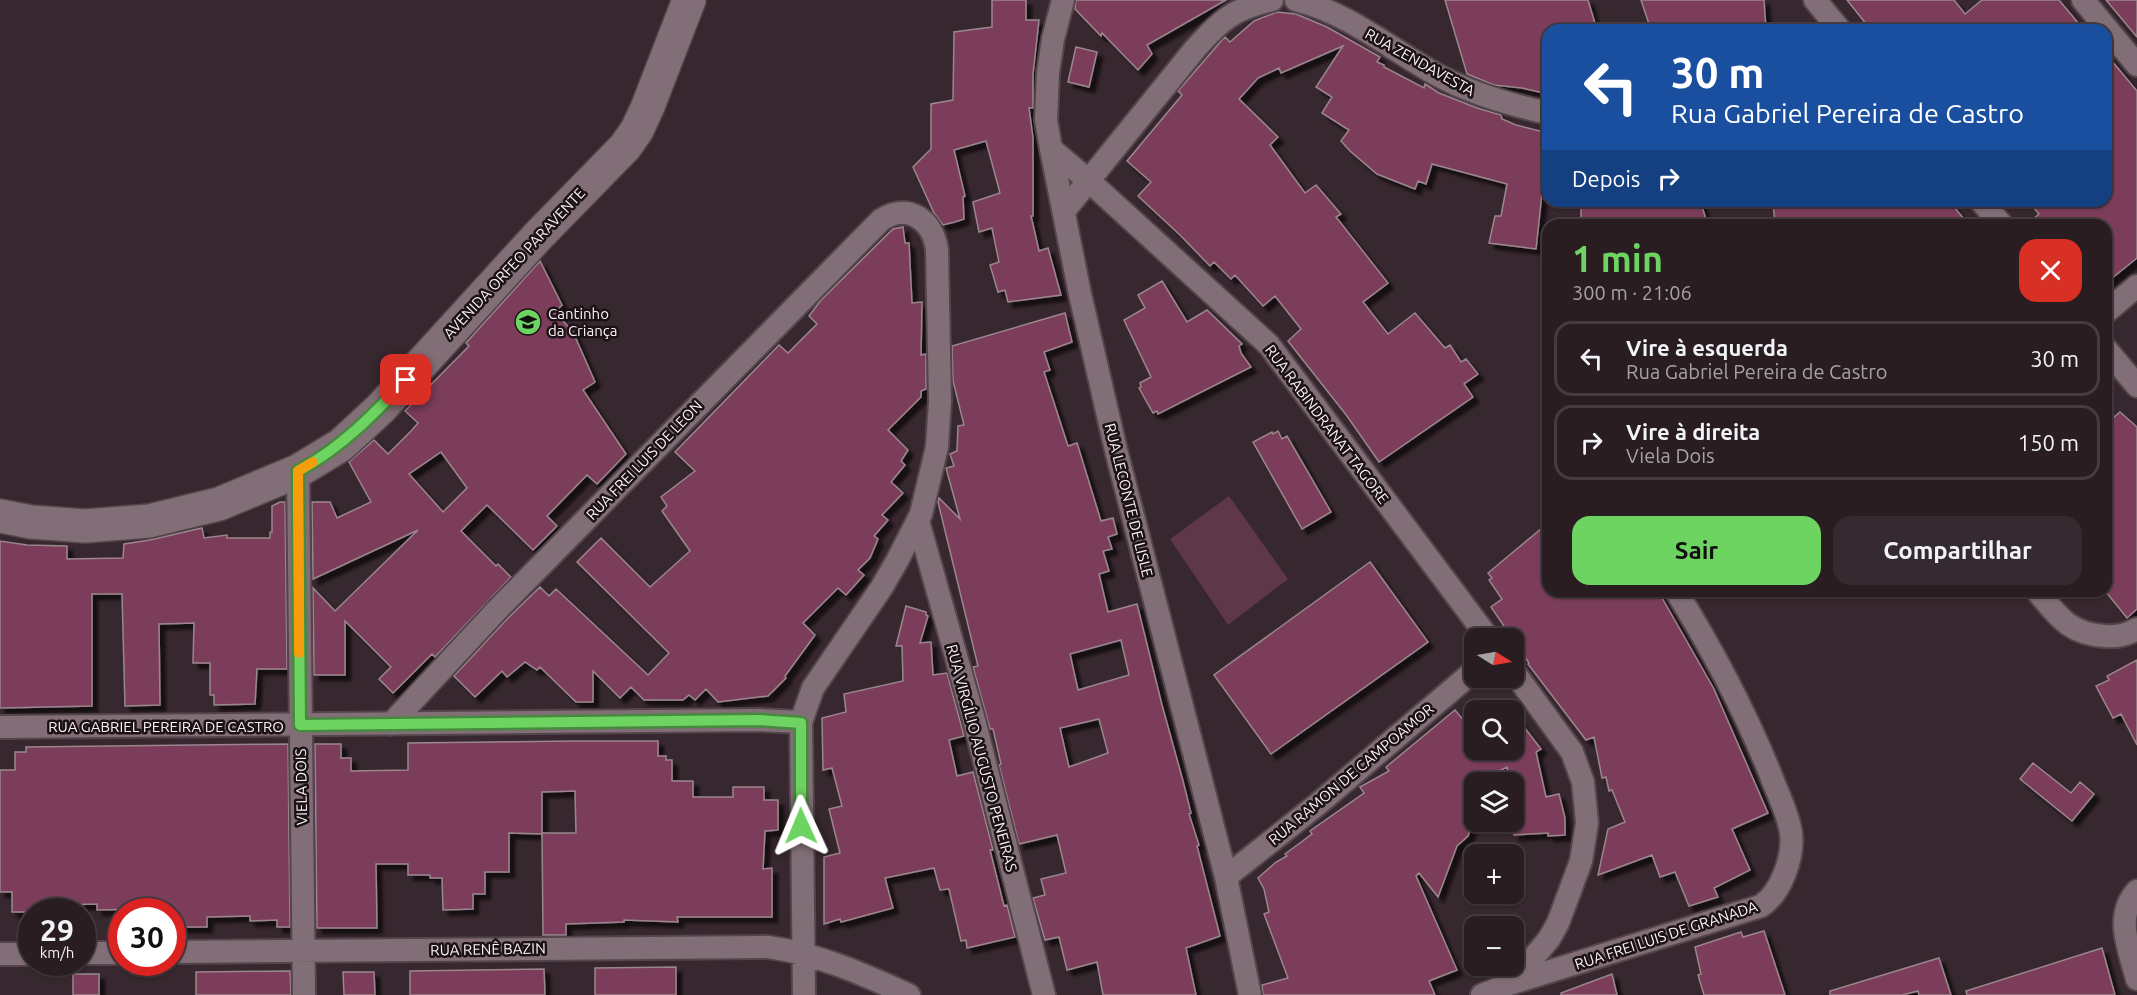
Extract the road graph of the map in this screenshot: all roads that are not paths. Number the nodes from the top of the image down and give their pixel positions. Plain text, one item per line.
1 (688, 0) edge
2 (1063, 0) edge
3 (1272, 0) edge
4 (1296, 0) edge
5 (1815, 0) edge
6 (2084, 0) edge
7 (1835, 24) edge
8 (2104, 24) edge
9 (2112, 34) edge
10 (2137, 65) edge
11 (1542, 111) edge
12 (1051, 149) junction
13 (1089, 181) junction
14 (1987, 207) edge
15 (1064, 211) junction
16 (1997, 219) edge
17 (2137, 285) edge
18 (2112, 307) edge
19 (2112, 357) edge
20 (2137, 386) edge
21 (298, 471) junction
22 (0, 516) edge
23 (918, 521) junction
24 (1680, 597) edge
25 (2042, 597) edge
26 (1481, 628) edge
27 (2137, 630) edge
28 (1464, 679) edge
29 (1524, 686) edge
30 (801, 723) junction
31 (391, 724) junction
32 (300, 725) junction
33 (0, 727) edge
34 (1226, 877) junction
35 (2137, 891) edge
36 (303, 951) junction
37 (186, 952) edge
38 (803, 953) junction
39 (0, 954) edge
40 (18, 954) edge
41 (2137, 978) edge
42 (1507, 989) edge
43 (304, 995) edge
44 (804, 995) edge
45 (909, 995) edge
46 (1044, 995) edge
47 (1250, 995) edge
48 (1482, 995) edge

1 - 21 main road, AVENIDA ORFEO PARAVENTE
2 - 12 street, RUA LECONTE DE LISLE
3 - 13 street
4 - 11 street, RUA ZENDAVESTA
5 - 7 street
6 - 8 street
9 - 10 street
12 - 13 street
12 - 15 street, RUA LECONTE DE LISLE
13 - 15 street
13 - 26 street, RUA RABINDRANAT TAGORE
14 - 16 street
15 - 34 street, RUA LECONTE DE LISLE
17 - 18 street
19 - 20 street
21 - 22 main road, AVENIDA ORFEO PARAVENTE
21 - 32 street, VIELA DOIS
23 - 30 street
23 - 31 street, RUA FREI LUIS DE LEON
23 - 46 street, RUA VIRGÍLIO AUGUSTO PENEIRAS
24 - 42 street, RUA FREI LUIS DE GRANADA
25 - 27 street
28 - 34 street, RUA RAMON DE CAMPOAMOR
29 - 42 street
30 - 31 street, RUA GABRIEL PEREIRA DE CASTRO
30 - 38 street
31 - 32 street, RUA GABRIEL PEREIRA DE CASTRO
32 - 33 street, RUA GABRIEL PEREIRA DE CASTRO
32 - 36 street, VIELA DOIS
34 - 47 street, RUA LECONTE DE LISLE
35 - 41 street
36 - 37 street, RUA RENÊ BAZIN
36 - 38 street, RUA RENÊ BAZIN
36 - 43 street, VIELA DOIS
38 - 44 street
38 - 45 street, RUA RENÊ BAZIN
39 - 40 street
42 - 48 street, RUA FREI LUIS DE GRANADA

